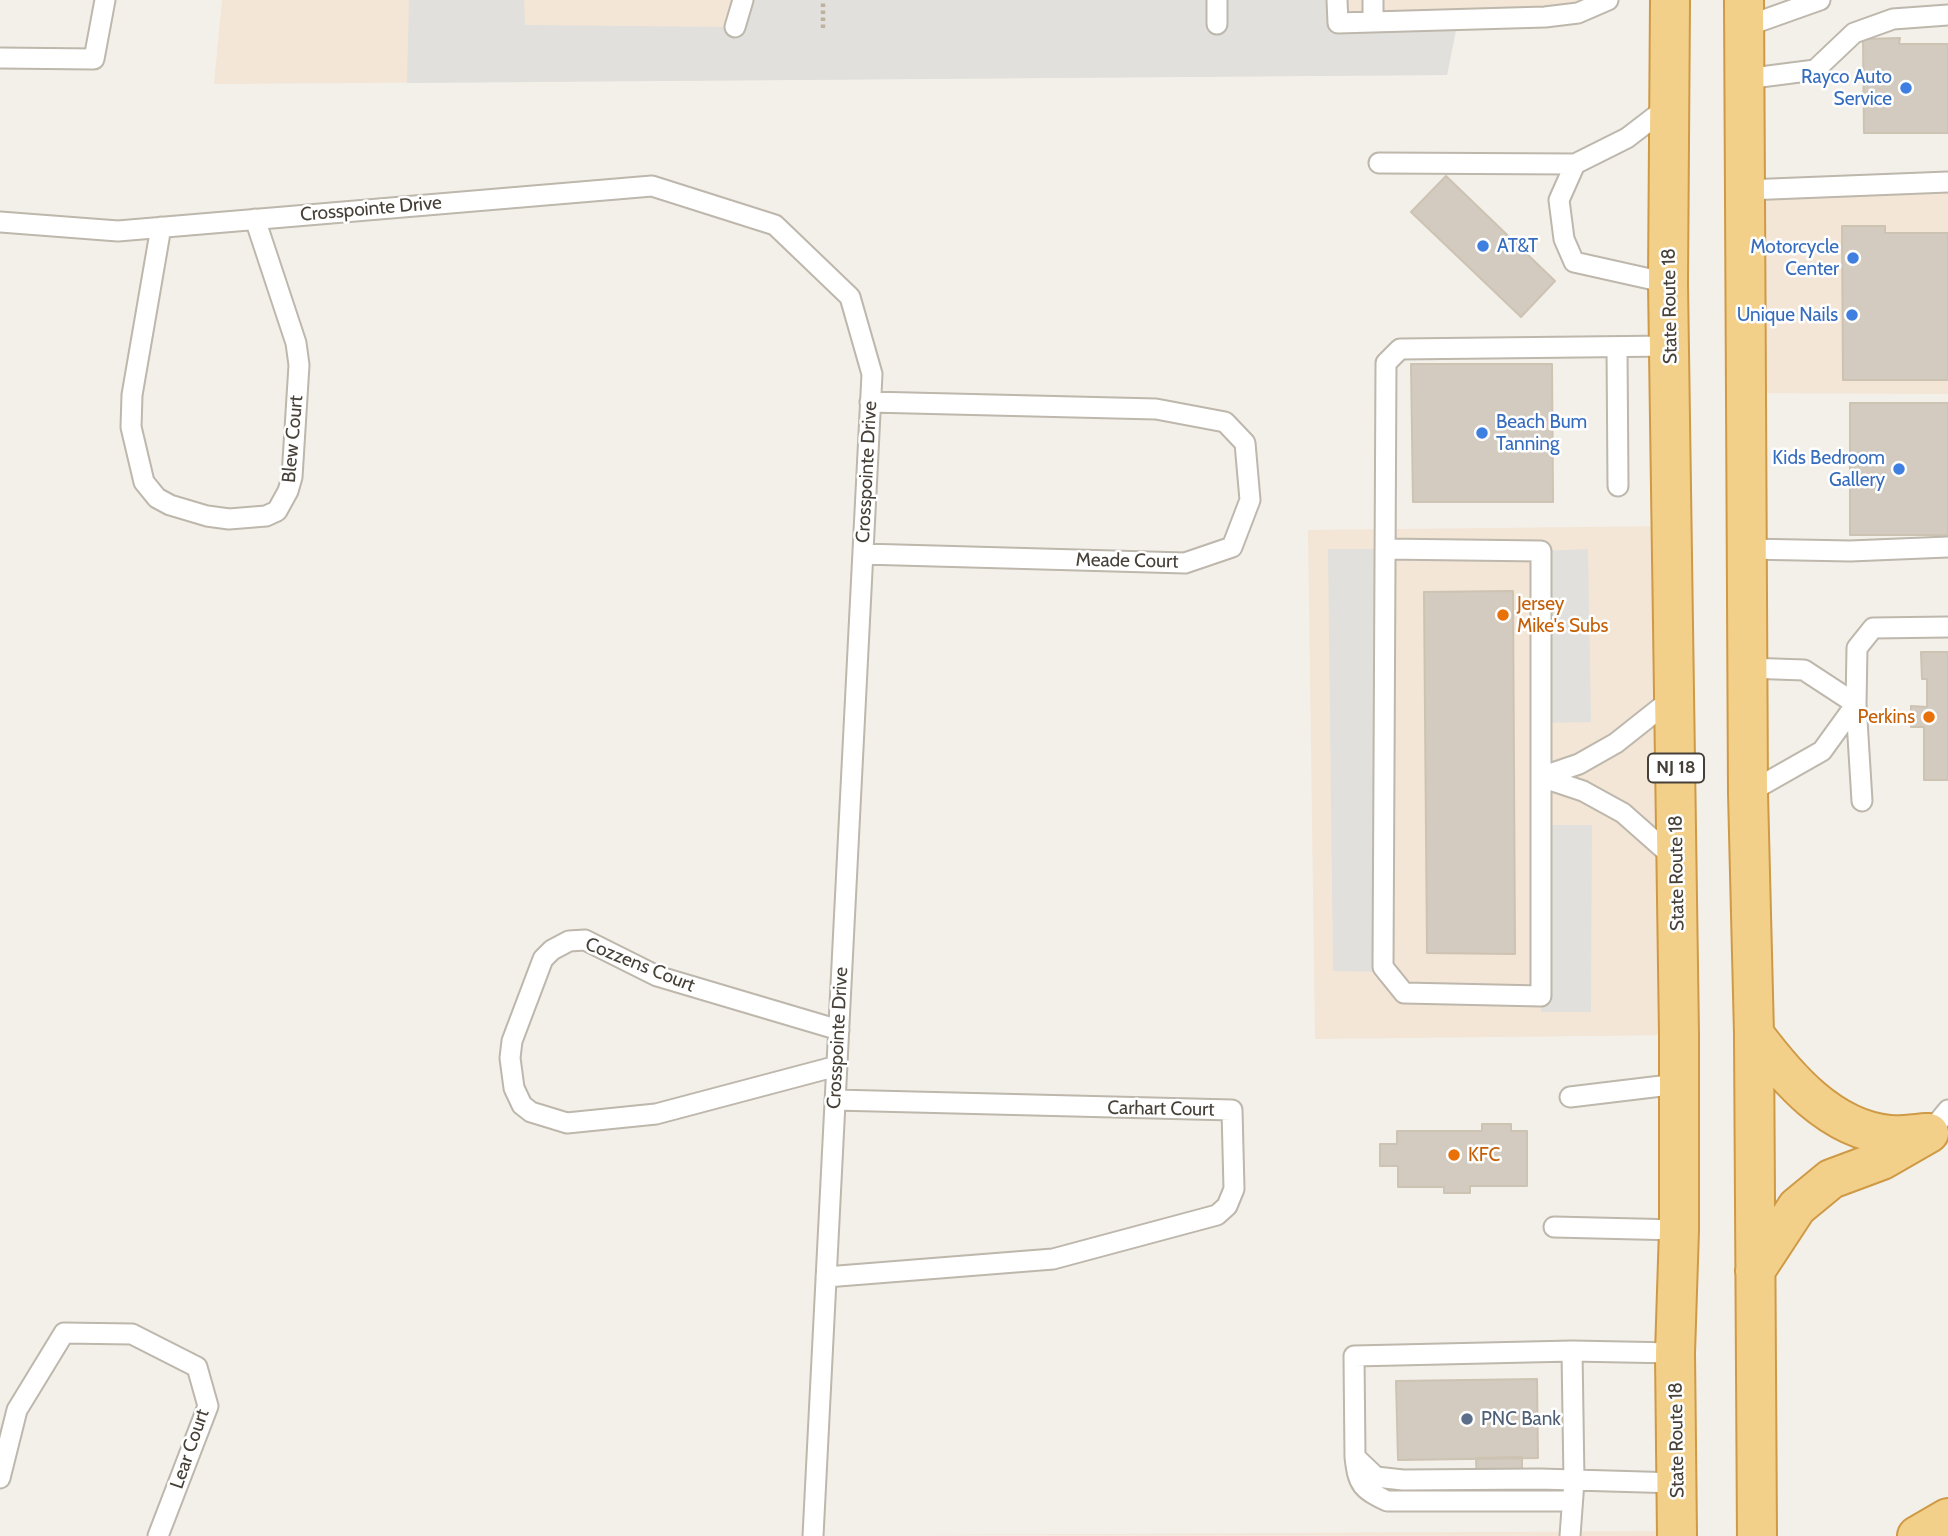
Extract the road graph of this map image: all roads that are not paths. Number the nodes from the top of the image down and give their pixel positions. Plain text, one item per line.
1 (105, 0) edge
2 (743, 0) edge
3 (1217, 0) edge
4 (1337, 0) edge
5 (1373, 0) edge
6 (1608, 0) edge
7 (1670, 0) edge
8 (1820, 0) edge
9 (1744, 13) edge
10 (1948, 15) edge
11 (1373, 22) junction
12 (1217, 24) dead end
13 (735, 27) dead end
14 (0, 58) edge
15 (1745, 79) junction
16 (1671, 104) junction
17 (1379, 163) dead end
18 (1576, 164) junction
19 (1948, 183) edge
20 (1746, 190) junction
21 (255, 219) junction
22 (0, 222) edge
23 (161, 227) junction
24 (1668, 283) junction
25 (1670, 346) junction
26 (1617, 347) junction
27 (870, 402) junction
28 (1618, 486) dead end
29 (1948, 547) edge
30 (1385, 549) junction
31 (1747, 549) junction
32 (863, 554) junction
33 (1948, 627) edge
34 (1747, 668) junction
35 (1675, 696) junction
36 (1856, 704) junction
37 (1541, 777) junction
38 (1748, 793) junction
39 (1862, 801) dead end
40 (1677, 861) junction
41 (839, 1030) junction
42 (1754, 1034) junction
43 (837, 1066) junction
44 (1678, 1084) junction
45 (1570, 1097) dead end
46 (835, 1100) junction
47 (1938, 1122) edge
48 (1554, 1227) dead end
49 (1679, 1230) junction
50 (1755, 1271) junction
51 (826, 1278) junction
52 (1572, 1352) junction
53 (1675, 1353) junction
54 (1355, 1457) junction
55 (0, 1478) edge
56 (1574, 1481) junction
57 (1678, 1483) junction
58 (1572, 1501) junction
59 (1948, 1518) edge
60 (158, 1536) edge
61 (813, 1536) edge
62 (1570, 1536) edge
63 (1677, 1536) edge
64 (1757, 1536) edge
65 (1917, 1536) edge

1 - 14 lane
2 - 13 lane
3 - 12 lane
4 - 11 lane
5 - 11 lane
6 - 11 lane
7 - 16 highway, State Route 18 / NJ 18
8 - 9 lane
9 - 15 highway
10 - 15 lane
15 - 20 highway
16 - 18 lane
16 - 24 highway, State Route 18 / NJ 18
17 - 18 lane
18 - 24 lane
19 - 20 lane
20 - 31 highway
21 - 23 lane, Crosspointe Drive
21 - 23 lane, Blew Court
21 - 27 lane, Crosspointe Drive
22 - 23 lane, Crosspointe Drive
24 - 25 highway, State Route 18 / NJ 18
25 - 26 lane
25 - 35 highway, State Route 18 / NJ 18
26 - 28 lane
26 - 30 lane
27 - 32 lane, Crosspointe Drive
27 - 32 lane, Meade Court
29 - 31 lane
30 - 37 lane
30 - 37 lane
31 - 34 highway
32 - 41 lane, Crosspointe Drive
33 - 36 lane
34 - 36 lane
34 - 38 highway
35 - 37 lane
35 - 40 highway, State Route 18 / NJ 18
36 - 38 lane
36 - 39 lane
37 - 40 lane
38 - 42 highway
40 - 44 highway, State Route 18 / NJ 18
41 - 43 lane, Crosspointe Drive
41 - 43 lane, Cozzens Court
42 - 47 highway
42 - 50 highway
43 - 46 lane, Crosspointe Drive
44 - 45 lane
44 - 49 highway, State Route 18 / NJ 18
46 - 51 lane, Crosspointe Drive
46 - 51 lane, Carhart Court
47 - 50 highway
48 - 49 lane
49 - 53 highway, State Route 18 / NJ 18
50 - 64 highway
51 - 61 lane, Crosspointe Drive
52 - 53 lane
52 - 54 lane
52 - 56 lane
53 - 57 highway, State Route 18 / NJ 18
54 - 56 lane
54 - 58 lane
55 - 60 lane, Lear Court
56 - 57 lane
56 - 58 lane
57 - 63 highway, State Route 18 / NJ 18
58 - 62 lane
59 - 65 highway

